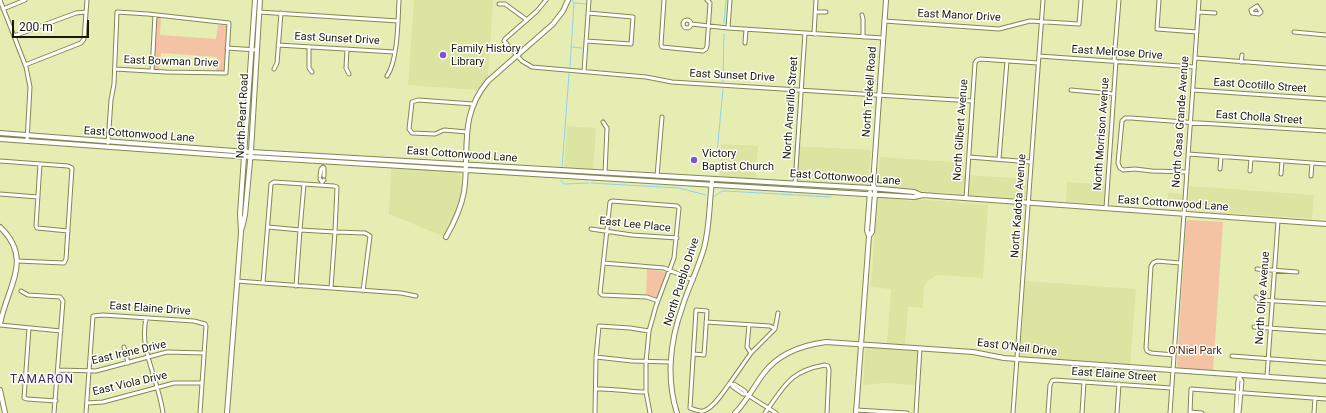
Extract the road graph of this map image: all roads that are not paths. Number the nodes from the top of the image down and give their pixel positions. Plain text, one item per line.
1 (0, 0) edge
2 (25, 0) edge
3 (87, 0) edge
4 (255, 0) edge
5 (260, 0) edge
6 (399, 0) edge
7 (546, 0) edge
8 (568, 0) edge
9 (589, 0) edge
10 (664, 0) edge
11 (708, 0) edge
12 (730, 0) edge
13 (816, 0) edge
14 (886, 0) edge
15 (1043, 0) edge
16 (1081, 0) edge
17 (1119, 0) edge
18 (1159, 0) edge
19 (1199, 0) edge
20 (1257, 0) edge
21 (499, 4) dead end
22 (1256, 6) dead end
23 (3, 9) junction
24 (86, 12) junction
25 (260, 12) junction
26 (816, 12) junction
27 (826, 12) dead end
28 (1198, 12) junction
29 (281, 13) junction
30 (588, 13) junction
31 (1215, 13) dead end
32 (154, 14) junction
33 (862, 15) dead end
34 (527, 20) junction
35 (398, 21) junction
36 (884, 21) junction
37 (1041, 21) junction
38 (691, 24) dead end
39 (708, 25) junction
40 (728, 28) junction
41 (746, 30) junction
42 (1197, 32) junction
43 (1294, 32) dead end
44 (805, 33) junction
45 (814, 34) junction
46 (1326, 35) edge
47 (14, 36) junction
48 (863, 37) junction
49 (883, 38) junction
50 (586, 41) junction
51 (745, 43) dead end
52 (278, 45) junction
53 (309, 47) junction
54 (227, 48) junction
55 (347, 49) junction
56 (252, 50) junction
57 (257, 50) junction
58 (394, 52) junction
59 (517, 55) junction
60 (1039, 56) junction
61 (1242, 56) dead end
62 (1195, 58) junction
63 (1007, 61) junction
64 (1115, 61) junction
65 (1241, 62) junction
66 (1038, 63) junction
67 (25, 64) junction
68 (1194, 67) junction
69 (274, 68) dead end
70 (1326, 68) edge
71 (115, 69) junction
72 (152, 71) junction
73 (312, 72) dead end
74 (584, 72) junction
75 (349, 74) dead end
76 (387, 76) dead end
77 (801, 89) junction
78 (1071, 90) dead end
79 (1193, 90) junction
80 (1114, 94) junction
81 (879, 95) junction
82 (1326, 99) edge
83 (972, 101) junction
84 (473, 104) junction
85 (662, 117) dead end
86 (603, 122) dead end
87 (1190, 122) junction
88 (1326, 131) edge
89 (467, 132) junction
90 (0, 134) edge
91 (28, 136) junction
92 (0, 139) edge
93 (27, 141) junction
94 (108, 141) junction
95 (1111, 142) junction
96 (1120, 143) junction
97 (108, 146) junction
98 (244, 153) junction
99 (251, 153) junction
100 (1188, 154) junction
101 (969, 157) junction
102 (1221, 157) junction
103 (999, 159) junction
104 (1251, 159) junction
105 (323, 160) junction
106 (0, 161) edge
107 (1282, 161) junction
108 (1031, 162) junction
109 (1312, 163) junction
110 (40, 164) junction
111 (1326, 164) edge
112 (465, 167) junction
113 (1220, 169) dead end
114 (1250, 171) dead end
115 (1187, 172) junction
116 (605, 173) junction
117 (1281, 174) dead end
118 (657, 176) junction
119 (1311, 176) dead end
120 (322, 178) junction
121 (712, 182) junction
122 (304, 184) junction
123 (795, 184) junction
124 (815, 185) junction
125 (873, 187) junction
126 (815, 190) junction
127 (0, 194) edge
128 (870, 194) junction
129 (875, 194) junction
130 (922, 195) junction
131 (38, 197) junction
132 (966, 198) junction
133 (1028, 203) junction
134 (1106, 208) junction
135 (1184, 214) junction
136 (1278, 221) junction
137 (1326, 224) edge
138 (0, 226) edge
139 (268, 227) junction
140 (591, 229) dead end
141 (300, 230) junction
142 (68, 231) junction
143 (607, 231) junction
144 (241, 232) junction
145 (335, 232) junction
146 (869, 236) junction
147 (446, 237) dead end
148 (676, 238) junction
149 (17, 261) junction
150 (602, 263) junction
151 (1180, 263) junction
152 (1258, 269) dead end
153 (669, 270) junction
154 (1274, 270) junction
155 (1297, 272) dead end
156 (693, 280) junction
157 (237, 281) junction
158 (263, 283) junction
159 (296, 286) junction
160 (331, 288) junction
161 (21, 291) dead end
162 (363, 291) junction
163 (416, 296) dead end
164 (1256, 297) dead end
165 (1272, 300) junction
166 (658, 301) junction
167 (1326, 304) edge
168 (778, 313) dead end
169 (146, 318) junction
170 (706, 322) junction
171 (0, 324) edge
172 (749, 325) junction
173 (1254, 327) dead end
174 (29, 328) junction
175 (1270, 328) junction
176 (775, 329) junction
177 (61, 331) junction
178 (649, 331) junction
179 (1326, 332) edge
180 (861, 344) junction
181 (124, 347) dead end
182 (920, 348) junction
183 (204, 353) junction
184 (751, 353) junction
185 (694, 354) junction
186 (1174, 355) junction
187 (1232, 356) dead end
188 (148, 357) junction
189 (596, 357) junction
190 (1017, 359) junction
191 (1268, 359) junction
192 (646, 362) junction
193 (671, 362) junction
194 (128, 363) junction
195 (1326, 363) edge
196 (58, 370) junction
197 (1173, 370) junction
198 (89, 371) junction
199 (1240, 376) junction
200 (1267, 376) junction
201 (1326, 381) edge
202 (1084, 382) junction
203 (202, 383) junction
204 (731, 384) junction
205 (1119, 384) junction
206 (158, 387) junction
207 (1171, 388) junction
208 (596, 389) junction
209 (0, 390) edge
210 (646, 392) junction
211 (1239, 393) junction
212 (747, 395) junction
213 (1315, 398) junction
214 (1326, 399) edge
215 (56, 401) junction
216 (87, 403) junction
217 (768, 409) junction
218 (856, 411) edge
219 (890, 412) edge
220 (1190, 412) edge
221 (5, 413) edge
222 (54, 413) edge
223 (86, 413) edge
224 (163, 413) edge
225 (200, 413) edge
226 (227, 413) edge
227 (595, 413) edge
228 (650, 413) edge
229 (677, 413) edge
230 (735, 413) edge
231 (765, 413) edge
232 (776, 413) edge
233 (827, 413) edge
234 (907, 413) edge
235 (916, 413) edge
236 (1013, 413) edge
237 (1048, 413) edge
238 (1082, 413) edge
239 (1117, 413) edge
240 (1170, 413) edge
241 (1202, 413) edge
242 (1236, 413) edge
243 (1239, 413) edge
244 (1314, 413) edge

1 - 23 street
2 - 23 street
3 - 24 street
4 - 56 main road, North Peart Road
5 - 25 main road, North Peart Road
6 - 35 street
7 - 34 street
8 - 59 main road
9 - 30 street
10 - 39 street
11 - 39 street
12 - 40 street
13 - 26 street
14 - 36 main road, North Trekell Road
15 - 37 street, North Kadota Avenue
16 - 37 street, East Manor Drive
17 - 64 street, North Morrison Avenue
18 - 42 street
19 - 28 street, North Casa Grande Avenue
20 - 22 street
21 - 34 street
23 - 47 street
24 - 47 street
24 - 67 street
25 - 29 street
25 - 57 main road, North Peart Road
26 - 27 street
26 - 45 street
28 - 31 street
28 - 42 street, North Casa Grande Avenue
29 - 35 street
29 - 52 street
30 - 50 street
30 - 50 street
32 - 54 street
32 - 71 street
32 - 72 street
33 - 48 street
34 - 59 street, East Sunset Drive
35 - 58 street
36 - 37 street, East Manor Drive
36 - 49 main road, North Trekell Road
37 - 60 street, North Kadota Avenue
38 - 39 street
39 - 40 street
40 - 41 street
41 - 44 street
41 - 51 street
42 - 62 street, North Casa Grande Avenue
43 - 46 street
44 - 45 street
44 - 77 street, North Amarillo Street
45 - 48 street
47 - 67 street
48 - 49 street
49 - 81 main road, North Trekell Road
50 - 74 street
52 - 53 street, East Sunset Drive
52 - 69 street
53 - 55 street, East Sunset Drive
53 - 73 street
54 - 56 street
54 - 72 street, East Bowman Drive
55 - 58 street, East Sunset Drive
55 - 75 street
56 - 57 street
56 - 98 main road, North Peart Road
57 - 99 main road, North Peart Road
58 - 76 street
59 - 74 street, East Sunset Drive
59 - 84 main road
60 - 64 street, East Melrose Drive
60 - 66 street, North Kadota Avenue
61 - 65 street
62 - 65 street
62 - 68 street, North Casa Grande Avenue
63 - 66 street
63 - 83 street, North Gilbert Avenue
63 - 103 street
64 - 68 street, East Melrose Drive
64 - 80 street, North Morrison Avenue
65 - 70 street
66 - 108 street, North Kadota Avenue
67 - 91 street
68 - 79 street, North Casa Grande Avenue
71 - 72 street, East Bowman Drive
71 - 94 street
74 - 77 street, East Sunset Drive
77 - 81 street, East Sunset Drive
77 - 123 street, North Amarillo Street
78 - 80 street
79 - 82 street, East Ocotillo Street
79 - 87 street, North Casa Grande Avenue
80 - 95 street, North Morrison Avenue
81 - 83 street, East Sunset Drive
81 - 125 main road, North Trekell Road
83 - 101 street, North Gilbert Avenue
84 - 89 main road
84 - 89 street
85 - 118 street
86 - 116 street
87 - 88 street, East Cholla Street
87 - 96 street, East Cholla Street
87 - 100 street, North Casa Grande Avenue
89 - 112 main road
90 - 91 main road, East Cottonwood Lane
91 - 93 street
91 - 94 main road, East Cottonwood Lane
92 - 93 main road, East Cottonwood Lane
93 - 97 main road, East Cottonwood Lane
94 - 97 street
94 - 98 main road, East Cottonwood Lane
95 - 96 street
95 - 134 street, North Morrison Avenue
96 - 115 street
97 - 98 main road, East Cottonwood Lane
98 - 99 main road, East Cottonwood Lane
98 - 144 main road, North Peart Road
99 - 105 main road, East Cottonwood Lane
99 - 112 main road, East Cottonwood Lane
99 - 144 main road, North Peart Road
100 - 102 street
100 - 115 street, North Casa Grande Avenue
101 - 103 street
101 - 132 street, North Gilbert Avenue
102 - 104 street
102 - 113 street
103 - 108 street
104 - 107 street
104 - 114 street
105 - 112 main road, East Cottonwood Lane
105 - 120 street
106 - 110 street
107 - 109 street
107 - 117 street
108 - 133 street, North Kadota Avenue
109 - 111 street
109 - 119 street
110 - 131 street
110 - 142 street
112 - 116 main road, East Cottonwood Lane
112 - 121 main road, East Cottonwood Lane
112 - 147 main road
115 - 135 street, North Casa Grande Avenue
116 - 118 main road, East Cottonwood Lane
118 - 121 main road, East Cottonwood Lane
120 - 122 street
120 - 145 street
121 - 123 main road, East Cottonwood Lane
121 - 126 main road, East Cottonwood Lane
121 - 156 main road, North Pueblo Drive
122 - 139 street
122 - 141 street
123 - 124 main road, East Cottonwood Lane
124 - 125 main road, East Cottonwood Lane
124 - 126 main road
125 - 128 main road, North Trekell Road
125 - 129 main road, North Trekell Road
125 - 130 main road, East Cottonwood Lane
126 - 128 main road, East Cottonwood Lane
127 - 131 street
128 - 129 main road, East Cottonwood Lane
128 - 146 main road, North Trekell Road
129 - 130 main road, East Cottonwood Lane
129 - 146 main road, North Trekell Road
130 - 132 main road, East Cottonwood Lane
131 - 142 street
132 - 133 main road, East Cottonwood Lane
133 - 134 main road, East Cottonwood Lane
133 - 190 street, North Kadota Avenue
134 - 135 main road, East Cottonwood Lane
135 - 136 main road, East Cottonwood Lane
135 - 151 street, North Casa Grande Avenue
136 - 137 main road, East Cottonwood Lane
136 - 154 street, North Olive Avenue
138 - 149 main road
139 - 141 street
139 - 158 street
140 - 143 street, East Lee Place
141 - 145 street
141 - 159 street
142 - 149 street
143 - 148 street, East Lee Place
143 - 148 street
143 - 150 street
144 - 157 main road, North Peart Road
145 - 160 street
145 - 162 street
146 - 180 main road, North Trekell Road
148 - 153 street
149 - 171 main road
150 - 153 street
150 - 166 street
151 - 186 street, North Casa Grande Avenue
151 - 186 street
152 - 154 street
153 - 156 street
153 - 166 street
154 - 155 street
154 - 165 street, North Olive Avenue
156 - 193 main road, North Pueblo Drive
157 - 158 street
157 - 226 main road, North Peart Road
158 - 159 street
159 - 160 street
160 - 162 street
161 - 177 street
162 - 163 street
164 - 165 street
165 - 167 street
165 - 175 street, North Olive Avenue
166 - 178 street
168 - 176 street
169 - 183 street, East Elaine Drive
169 - 188 street
169 - 198 street, East Elaine Drive
170 - 172 street
170 - 185 street
170 - 185 street
171 - 174 street
172 - 176 street
172 - 184 street
173 - 175 street
174 - 177 street
174 - 215 street
175 - 179 street
175 - 191 street, North Olive Avenue
176 - 184 street
177 - 196 street
178 - 189 street
178 - 192 street
180 - 182 main road, East O'Neil Drive
180 - 212 main road, East O'Neil Drive
180 - 218 main road, North Trekell Road
181 - 194 street
182 - 190 main road, East O'Neil Drive
182 - 235 street
183 - 188 street, East Irene Drive
183 - 203 street
184 - 204 street
185 - 204 street
186 - 197 street, North Casa Grande Avenue
187 - 191 street
188 - 194 street, East Irene Drive
188 - 206 street
189 - 192 street
189 - 208 street
190 - 197 main road, East O'Neil Drive
190 - 236 street, North Kadota Avenue
191 - 195 street
191 - 200 street, North Olive Avenue
192 - 193 street
192 - 210 street
193 - 229 main road, North Pueblo Drive
194 - 198 street, East Irene Drive
196 - 198 street, East Irene Drive
196 - 215 street
197 - 199 main road, East O'Neil Drive
197 - 207 street, North Casa Grande Avenue
198 - 216 street
199 - 200 main road, East O'Neil Drive
199 - 211 street
200 - 201 main road, East O'Neil Drive
202 - 205 street, East Elaine Street
202 - 237 street, East Elaine Street
202 - 238 street
203 - 206 street, East Viola Drive
203 - 225 street
204 - 212 street
205 - 207 street, East Elaine Street
205 - 239 street
206 - 216 street, East Viola Drive
206 - 224 street
207 - 240 street, North Casa Grande Avenue
208 - 210 street
208 - 227 street
209 - 221 main road
210 - 228 street
211 - 213 street
211 - 220 street
211 - 242 street
211 - 243 street
212 - 217 street
212 - 230 main road, East O'Neil Drive
213 - 214 street
213 - 244 street
215 - 222 street
216 - 223 street
217 - 231 street
217 - 232 street
217 - 233 street
218 - 219 street
219 - 234 street
220 - 241 street

